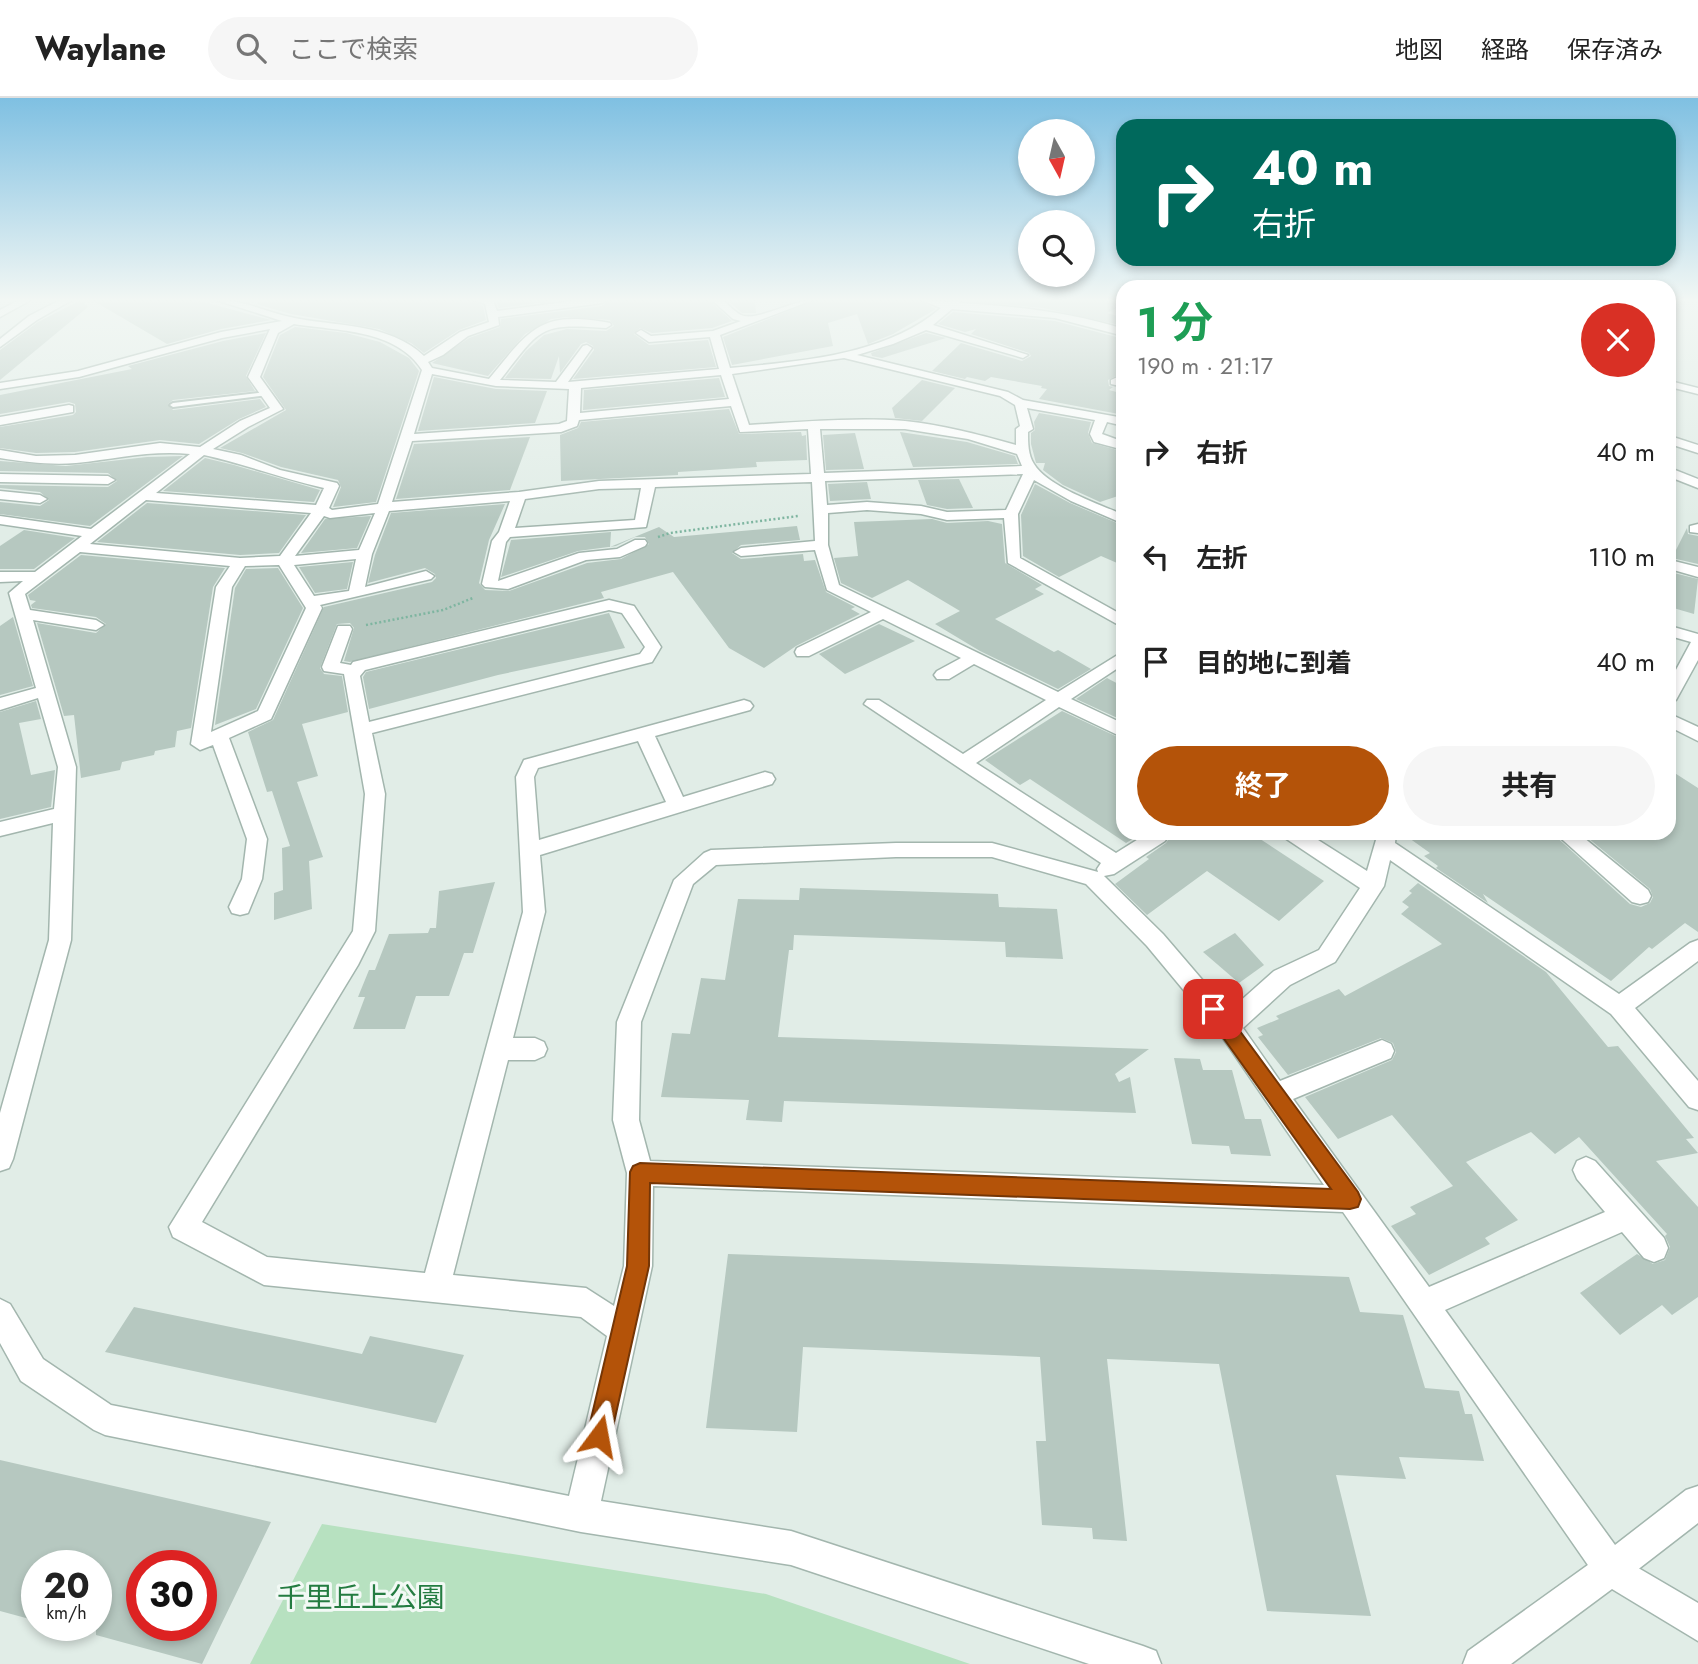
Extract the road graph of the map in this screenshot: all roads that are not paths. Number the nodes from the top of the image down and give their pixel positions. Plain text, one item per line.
1 (82, 373) edge
2 (256, 373) edge
3 (424, 373) edge
4 (443, 373) edge
5 (500, 373) edge
6 (569, 373) edge
7 (714, 373) edge
8 (725, 373) edge
9 (919, 373) edge
10 (1008, 378) dead end
11 (492, 382) junction
12 (0, 386) edge
13 (559, 386) junction
14 (1676, 386) edge
15 (575, 387) junction
16 (985, 389) junction
17 (1698, 391) edge
18 (265, 394) junction
19 (735, 402) junction
20 (1020, 403) junction
21 (173, 405) dead end
22 (69, 409) dead end
23 (574, 417) junction
24 (1102, 418) junction
25 (0, 421) edge
26 (1116, 421) edge
27 (814, 427) junction
28 (405, 438) junction
29 (1676, 442) edge
30 (1116, 444) edge
31 (1698, 449) edge
32 (202, 451) junction
33 (1022, 451) junction
34 (0, 454) edge
35 (1032, 471) junction
36 (1676, 475) edge
37 (817, 476) junction
38 (0, 478) edge
39 (108, 480) dead end
40 (1676, 480) edge
41 (649, 483) junction
42 (1698, 486) edge
43 (0, 495) edge
44 (142, 496) junction
45 (519, 496) junction
46 (40, 499) dead end
47 (386, 506) junction
48 (321, 510) junction
49 (819, 510) junction
50 (1011, 514) junction
51 (1116, 517) edge
52 (0, 520) edge
53 (506, 533) junction
54 (95, 534) junction
55 (640, 543) road end
56 (821, 545) junction
57 (78, 547) junction
58 (741, 552) dead end
59 (365, 554) junction
60 (284, 561) junction
61 (240, 562) junction
62 (1676, 566) edge
63 (1698, 572) edge
64 (39, 576) junction
65 (426, 576) dead end
66 (0, 577) edge
67 (356, 594) junction
68 (309, 602) junction
69 (882, 613) junction
70 (23, 614) junction
71 (1116, 618) edge
72 (96, 625) dead end
73 (344, 629) road end
74 (1676, 633) edge
75 (1698, 641) edge
76 (803, 652) dead end
77 (973, 658) junction
78 (1116, 662) edge
79 (1693, 664) edge
80 (355, 671) junction
81 (943, 675) dead end
82 (1676, 688) edge
83 (46, 690) junction
84 (1059, 701) junction
85 (0, 704) edge
86 (873, 704) dead end
87 (744, 706) dead end
88 (1676, 723) edge
89 (1116, 728) edge
90 (363, 729) junction
91 (644, 733) junction
92 (1698, 735) edge
93 (219, 736) junction
94 (962, 762) junction
95 (765, 779) dead end
96 (677, 805) junction
97 (63, 814) junction
98 (0, 829) edge
99 (1152, 840) edge
100 (1303, 840) edge
101 (1385, 840) edge
102 (1386, 840) edge
103 (1573, 840) edge
104 (532, 850) junction
105 (1116, 863) junction
106 (1093, 878) junction
107 (1373, 886) junction
108 (1640, 896) dead end
109 (240, 907) dead end
110 (1698, 949) edge
111 (1619, 1007) junction
112 (1228, 1027) junction
113 (499, 1049) junction
114 (534, 1049) dead end
115 (1382, 1051) dead end
116 (1276, 1094) junction
117 (1698, 1099) edge
118 (0, 1159) edge
119 (1587, 1170) dead end
120 (640, 1172) junction
121 (1350, 1199) junction
122 (1627, 1216) junction
123 (1654, 1248) dead end
124 (436, 1287) junction
125 (1425, 1304) junction
126 (0, 1314) edge
127 (623, 1330) junction
128 (1698, 1502) edge
129 (580, 1514) junction
130 (1611, 1569) junction
131 (1698, 1623) edge
132 (1143, 1664) edge
133 (1481, 1664) edge

1 - 12 street
2 - 18 street
3 - 28 street
4 - 11 street
5 - 11 street
6 - 13 street
7 - 15 street
8 - 19 street
9 - 16 street
10 - 16 street
11 - 13 street
13 - 15 street
14 - 17 street
15 - 23 street
16 - 20 street
18 - 21 lane
18 - 32 street
19 - 23 street
19 - 27 street
20 - 24 street
20 - 33 street
22 - 25 street
23 - 28 street
24 - 26 street
24 - 30 street
27 - 33 street
27 - 37 street
28 - 47 street
29 - 31 street
32 - 34 street
32 - 44 street
32 - 48 street
33 - 35 street
35 - 37 street
35 - 50 street
35 - 51 street
36 - 42 street
37 - 41 street
37 - 49 street
38 - 39 street
40 - 42 street
41 - 45 street
41 - 53 street
43 - 46 street
44 - 48 street
44 - 54 street
45 - 47 street
45 - 53 street
47 - 48 street
47 - 59 street
48 - 60 street
49 - 50 street
49 - 56 street
50 - 71 street
52 - 54 street
53 - 55 street
54 - 57 street
56 - 58 street
56 - 69 street
57 - 61 street
57 - 64 street
59 - 60 street
59 - 67 street
60 - 61 street
60 - 68 street
61 - 93 street
62 - 63 street
64 - 66 street
64 - 70 street
65 - 67 street
67 - 68 street
68 - 93 street
69 - 76 street
69 - 77 street
70 - 72 street
70 - 83 street
73 - 80 street
74 - 75 street
75 - 79 street
77 - 81 street
77 - 84 street
78 - 84 street
79 - 82 street
80 - 90 street
80 - 90 street
83 - 85 street
83 - 97 street
84 - 89 street
84 - 94 street
86 - 94 street
87 - 91 street
88 - 92 street
90 - 124 street
91 - 96 street
91 - 104 street
93 - 109 street
94 - 105 street
95 - 96 street
96 - 104 street
97 - 98 street
97 - 118 street
99 - 105 street
100 - 107 street
101 - 107 street
102 - 111 street
103 - 108 street
104 - 113 street
105 - 106 street
106 - 112 street
106 - 120 street
107 - 112 street
110 - 111 street
111 - 117 street
112 - 116 street
113 - 114 street
113 - 124 street
115 - 116 street
116 - 121 street
119 - 122 street
120 - 121 street
120 - 127 street
121 - 125 street
122 - 123 street
122 - 125 street
124 - 127 street
125 - 130 street
126 - 129 street
127 - 129 street
128 - 130 street
129 - 132 street
130 - 131 street
130 - 133 street

